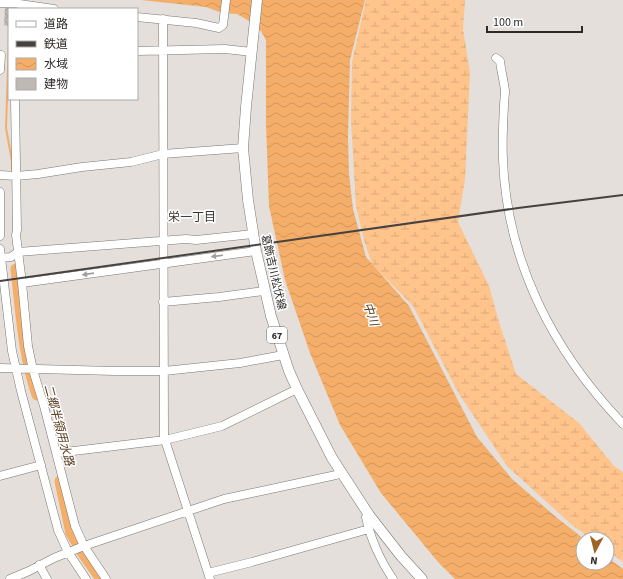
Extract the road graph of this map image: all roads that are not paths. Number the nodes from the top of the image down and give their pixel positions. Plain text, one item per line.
1 (226, 0) edge
2 (257, 0) edge
3 (0, 3) edge
4 (13, 4) edge
5 (46, 8) edge
6 (138, 17) edge
7 (163, 19) junction
8 (138, 51) edge
9 (163, 51) junction
10 (252, 52) junction
11 (3, 55) edge
12 (496, 58) dead end
13 (0, 70) edge
14 (15, 100) edge
15 (243, 148) junction
16 (163, 154) junction
17 (0, 175) edge
18 (16, 176) junction
19 (0, 192) edge
20 (253, 234) junction
21 (0, 236) edge
22 (163, 242) junction
23 (18, 252) junction
24 (256, 252) junction
25 (1, 255) edge
26 (163, 264) junction
27 (22, 283) junction
28 (264, 291) junction
29 (163, 302) junction
30 (283, 355) junction
31 (0, 368) edge
32 (18, 369) junction
33 (33, 370) junction
34 (164, 371) junction
35 (297, 389) junction
36 (623, 424) edge
37 (165, 440) junction
38 (57, 454) junction
39 (41, 465) junction
40 (341, 472) junction
41 (0, 476) edge
42 (188, 511) junction
43 (369, 515) junction
44 (369, 529) junction
45 (84, 546) junction
46 (68, 552) junction
47 (40, 565) junction
48 (209, 576) edge
49 (10, 579) edge
50 (47, 579) edge
51 (86, 579) edge
52 (106, 579) edge
53 (391, 579) edge
54 (422, 579) edge

1 - 7 street
2 - 10 main road, 葛飾吉川松伏線 / 67
3 - 4 street
4 - 5 street
6 - 7 street
7 - 9 street
8 - 9 street
9 - 10 street
9 - 16 street
10 - 15 main road, 葛飾吉川松伏線 / 67
11 - 13 street
12 - 36 street
14 - 18 street
15 - 16 street
15 - 20 main road, 葛飾吉川松伏線 / 67
16 - 18 street
16 - 22 street
17 - 18 street
18 - 23 street
19 - 21 street
20 - 22 street
20 - 24 main road, 葛飾吉川松伏線 / 67
22 - 23 street
22 - 26 street
23 - 25 street
23 - 27 street
24 -> 26 street
24 - 28 main road, 葛飾吉川松伏線 / 67
25 - 32 street
26 -> 27 street
26 - 29 street
27 - 33 street
28 - 29 street
28 - 30 main road, 葛飾吉川松伏線 / 67
29 - 34 street
30 - 34 street
30 - 35 main road, 葛飾吉川松伏線 / 67
31 - 32 street
32 - 33 street
32 - 39 street
33 - 34 street
33 - 38 street
34 - 37 street
35 - 37 street
35 - 40 main road, 葛飾吉川松伏線 / 67
37 - 38 street
37 - 42 street
38 - 45 street
39 - 41 street
39 - 46 street
40 - 42 street
40 - 43 main road, 葛飾吉川松伏線 / 67
42 - 45 street
42 - 48 street
43 - 44 street
43 - 54 main road, 葛飾吉川松伏線 / 67
44 - 48 street
44 - 53 street
45 - 46 street
45 - 52 street
46 - 47 street
46 - 51 street
47 - 49 street
47 - 50 street

